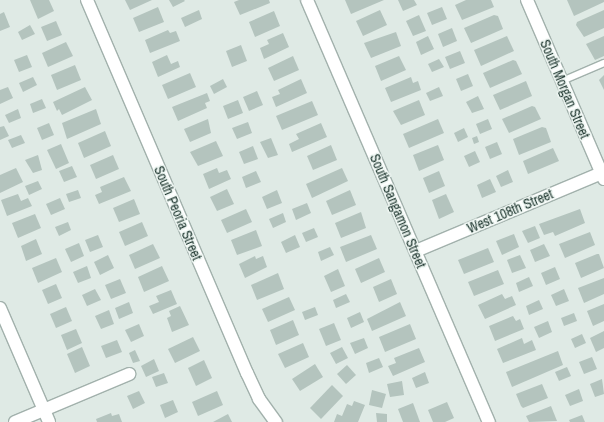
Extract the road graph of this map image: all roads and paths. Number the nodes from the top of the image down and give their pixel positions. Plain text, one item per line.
1 (87, 0) edge
2 (307, 0) edge
3 (527, 0) edge
4 (604, 63) edge
5 (562, 81) junction
6 (603, 174) edge
7 (416, 251) junction
8 (0, 308) edge
9 (129, 374) dead end
10 (44, 410) junction
11 (15, 422) edge
12 (49, 422) edge
13 (276, 422) edge
14 (489, 422) edge

1 - 13 street, South Peoria Street
2 - 7 street, South Sangamon Street
3 - 5 street, South Morgan Street
4 - 5 lane
5 - 6 street, South Morgan Street
6 - 7 street, West 108th Street
7 - 14 street, South Sangamon Street
8 - 10 street
9 - 10 street
10 - 11 street
10 - 12 street

